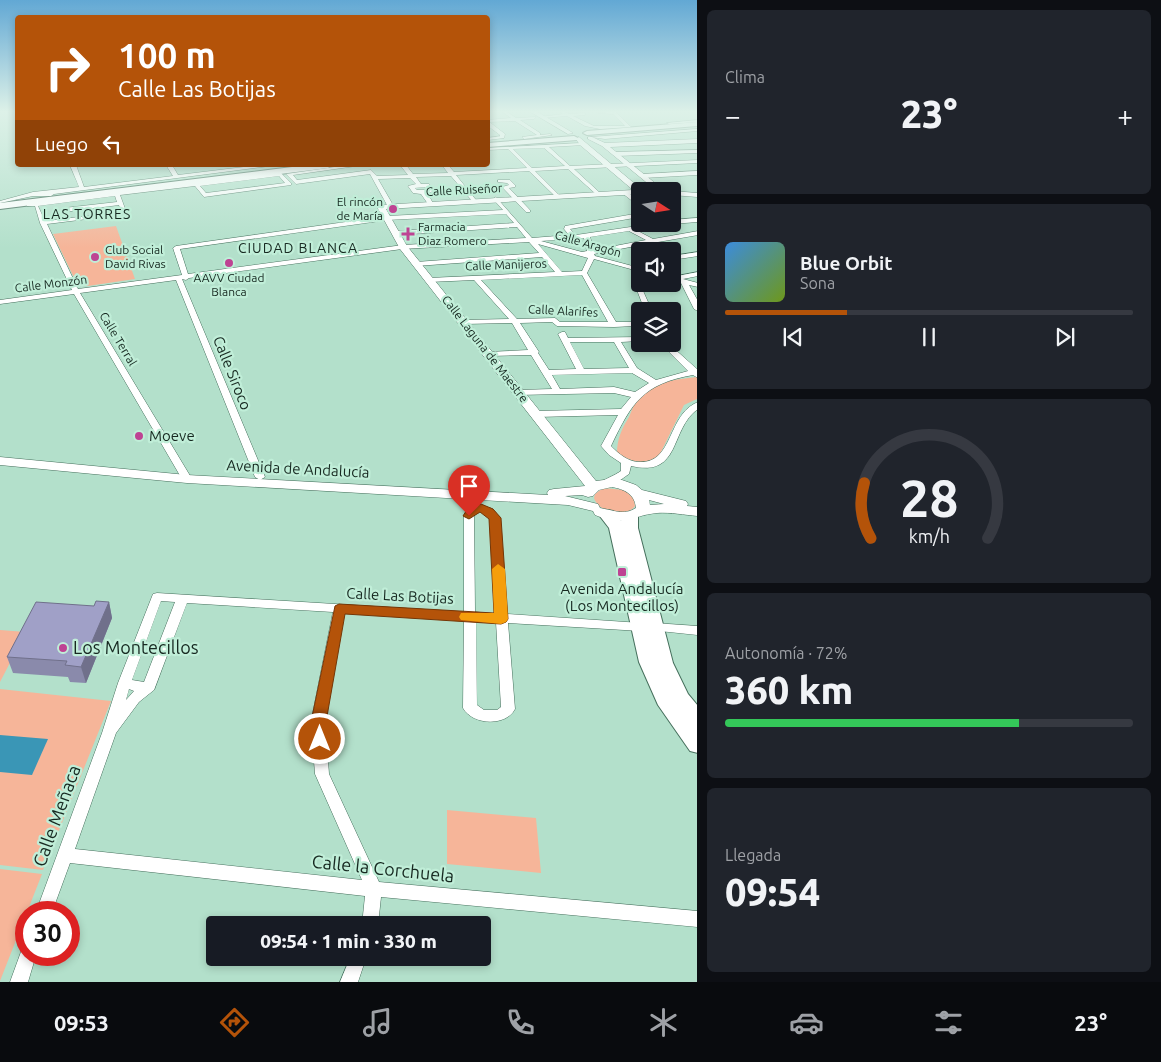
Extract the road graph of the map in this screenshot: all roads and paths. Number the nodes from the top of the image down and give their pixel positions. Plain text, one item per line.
1 (518, 157) edge
2 (557, 157) edge
3 (600, 157) edge
4 (619, 157) edge
5 (668, 157) edge
6 (697, 161) edge
7 (675, 162) junction
8 (628, 164) junction
9 (608, 166) junction
10 (74, 167) edge
11 (170, 167) edge
12 (292, 167) edge
13 (331, 167) edge
14 (366, 167) edge
15 (405, 167) edge
16 (447, 167) edge
17 (487, 167) edge
18 (274, 168) edge
19 (570, 168) junction
20 (288, 170) edge
21 (531, 170) junction
22 (371, 172) junction
23 (492, 172) junction
24 (453, 174) junction
25 (696, 174) edge
26 (412, 176) junction
27 (643, 176) junction
28 (177, 177) junction
29 (258, 177) junction
30 (375, 178) junction
31 (650, 182) edge
32 (197, 184) junction
33 (631, 185) edge
34 (82, 188) junction
35 (624, 192) junction
36 (631, 192) edge
37 (67, 193) junction
38 (121, 193) junction
39 (597, 193) junction
40 (46, 194) junction
41 (681, 194) edge
42 (697, 195) edge
43 (557, 196) junction
44 (515, 198) junction
45 (631, 198) edge
46 (496, 199) junction
47 (473, 200) junction
48 (8, 202) edge
49 (46, 203) junction
50 (121, 203) junction
51 (430, 203) junction
52 (37, 207) junction
53 (385, 207) junction
54 (64, 210) dead end
55 (528, 211) dead end
56 (507, 212) junction
57 (631, 216) edge
58 (388, 219) junction
59 (685, 220) junction
60 (697, 220) edge
61 (681, 221) edge
62 (42, 223) junction
63 (518, 225) junction
64 (697, 228) edge
65 (630, 229) joint
66 (396, 233) junction
67 (697, 233) edge
68 (574, 236) junction
69 (587, 236) junction
70 (530, 239) junction
71 (653, 241) junction
72 (403, 247) junction
73 (544, 255) junction
74 (591, 255) junction
75 (696, 255) edge
76 (681, 257) edge
77 (416, 264) junction
78 (631, 266) edge
79 (628, 267) junction
80 (631, 268) edge
81 (584, 273) junction
82 (560, 274) junction
83 (697, 274) edge
84 (681, 277) edge
85 (183, 278) junction
86 (476, 278) junction
87 (429, 280) junction
88 (683, 281) joint
89 (697, 285) edge
90 (76, 292) junction
91 (0, 302) edge
92 (697, 309) edge
93 (514, 320) junction
94 (463, 322) junction
95 (558, 324) junction
96 (631, 324) edge
97 (614, 325) junction
98 (616, 339) junction
99 (631, 339) edge
100 (565, 340) junction
101 (535, 352) junction
102 (673, 352) edge
103 (488, 354) junction
104 (634, 370) junction
105 (581, 372) junction
106 (545, 373) junction
107 (696, 374) edge
108 (653, 382) junction
109 (556, 391) junction
110 (519, 393) junction
111 (635, 394) junction
112 (697, 404) edge
113 (622, 412) junction
114 (536, 414) junction
115 (0, 454) edge
116 (0, 461) edge
117 (626, 462) junction
118 (642, 466) junction
119 (185, 475) junction
120 (583, 475) junction
121 (260, 477) junction
122 (595, 487) junction
123 (635, 491) junction
124 (470, 494) junction
125 (559, 494) junction
126 (490, 496) junction
127 (481, 508) junction
128 (697, 508) edge
129 (600, 511) junction
130 (697, 512) edge
131 (635, 515) junction
132 (157, 597) joint
133 (182, 600) junction
134 (339, 609) junction
135 (470, 617) junction
136 (501, 619) junction
137 (648, 627) junction
138 (697, 631) edge
139 (124, 683) junction
140 (149, 686) junction
141 (697, 724) edge
142 (109, 733) junction
143 (697, 744) edge
144 (65, 855) junction
145 (374, 889) junction
146 (48, 901) edge
147 (371, 916) edge
148 (697, 919) edge
149 (24, 966) edge
150 (355, 966) edge
151 (19, 982) edge
152 (349, 982) edge

1 - 21 street
2 - 19 street
3 - 9 street
4 - 8 street
5 - 7 street
6 - 7 street
7 - 8 street
8 - 9 street
8 - 27 street
9 - 19 street
9 - 33 street
10 - 34 street
11 - 28 street
12 - 18 main road
13 - 20 street
14 - 22 street
15 - 26 street
16 - 24 street
17 - 23 street
18 - 20 main road
18 - 28 street
18 - 29 main road
18 - 37 main road
18 - 38 main road
19 - 21 street
19 - 39 street
20 - 22 street
21 - 23 street
21 - 43 street
22 - 30 street
23 - 24 street
23 - 44 street
24 - 26 street
24 - 47 street
25 - 27 street
26 - 30 street
26 - 51 street
27 - 31 street
28 - 34 street
29 - 32 street
29 - 32 street
30 - 53 street
32 - 38 street
34 - 40 street
35 - 36 street, Calle Ruiseñor
35 - 39 street, Calle Ruiseñor
35 - 45 street
37 - 40 street
37 - 48 main road
38 - 48 main road
38 - 49 street
38 - 50 street
39 - 43 street, Calle Ruiseñor
40 - 48 street
41 - 42 street
43 - 44 street, Calle Ruiseñor
44 - 46 street, Calle Ruiseñor
44 - 55 street
46 - 47 street, Calle Ruiseñor
46 - 56 street
47 - 51 street, Calle Ruiseñor
48 - 49 street
48 - 52 street
49 - 52 street
50 - 54 street
50 - 62 street
51 - 53 street, Calle Ruiseñor
52 - 62 street, Calle Terral
53 - 58 street, Calle Laguna de Maestre
56 - 58 street
56 - 63 street
57 - 68 street
58 - 66 street, Calle Laguna de Maestre
58 - 85 street, Calle Siroco
59 - 60 street
59 - 61 street
59 - 64 street
62 - 90 street, Calle Terral
63 - 66 street
63 - 70 street
65 - 69 street, Calle Monzón
65 - 71 street
66 - 72 street, Calle Laguna de Maestre
67 - 71 street
68 - 69 street, Calle Monzón
68 - 70 street, Calle Monzón
69 - 74 street
70 - 72 street, Calle Monzón
70 - 73 street
70 - 74 street, Calle Aragón
71 - 74 street
72 - 77 street, Calle Laguna de Maestre
72 - 85 street, Calle Monzón
73 - 77 street
73 - 82 street
74 - 79 street, Calle Aragón
74 - 81 street
75 - 76 street
77 - 87 street, Calle Laguna de Maestre
78 - 79 street
79 - 80 street, Calle Aragón
81 - 82 street, Calle Manijeros
81 - 97 street
82 - 86 street, Calle Manijeros
83 - 84 street
85 - 90 street, Calle Monzón
85 - 121 street, Calle Siroco
86 - 87 street, Calle Manijeros
86 - 93 street
87 - 94 street, Calle Laguna de Maestre
88 - 89 street
88 - 92 street
90 - 91 street, Calle Monzón
90 - 119 street, Calle Terral
93 - 94 street, Calle Alarifes
93 - 95 street, Calle Alarifes
93 - 101 street
94 - 103 street, Calle Laguna de Maestre
95 - 97 street, Calle Alarifes
95 - 100 street
96 - 97 street, Calle Alarifes
98 - 99 street
98 - 100 street
98 - 104 street
100 - 105 street
101 - 103 street
101 - 106 street
102 - 107 street
103 - 110 street, Calle Laguna de Maestre
104 - 105 street
104 - 108 street
105 - 106 street
106 - 109 street
107 - 108 street
108 - 111 street
109 - 110 street
109 - 111 street
110 - 114 street, Calle Laguna de Maestre
111 - 113 street
112 - 118 street
113 - 114 street
113 - 117 street
114 - 120 street, Calle Laguna de Maestre
115 - 119 street, Avenida de Andalucía
116 - 119 street, Avenida de Andalucía
117 - 118 street
117 - 122 street
118 - 123 street
119 - 121 street, Avenida de Andalucía
119 - 124 street, Avenida de Andalucía
120 - 122 street, Calle Laguna de Maestre
120 - 125 street
121 - 125 street, Avenida de Andalucía
122 - 123 street, Avenida de Andalucía
122 - 125 street, Avenida de Andalucía
122 - 129 street
123 - 128 street
123 - 131 street
124 - 126 street, Avenida de Andalucía
124 - 127 street
126 - 127 street
126 - 129 street, Avenida de Andalucía
127 - 135 street
127 - 136 street
129 - 131 street, Avenida de Andalucía
129 - 137 main road
130 - 131 street
131 - 137 main road
132 - 133 street, Calle Las Botijas
132 - 139 street, Calle Meñaca
133 - 134 street, Calle Las Botijas
133 - 140 street, Calle Meñaca
134 - 135 street, Calle Las Botijas
134 - 145 street
135 - 136 street, Calle Las Botijas
135 - 136 street
136 - 137 street, Calle Las Botijas
137 - 138 street, Calle Las Botijas
137 - 141 main road
137 - 143 main road
139 - 140 street
139 - 142 street, Calle Meñaca
140 - 142 street, Calle Meñaca
142 - 144 street, Calle Meñaca
144 - 145 street, Calle la Corchuela
144 - 146 street, Calle Meñaca
145 - 147 street
145 - 148 street, Calle la Corchuela
149 - 151 street
150 - 152 street

